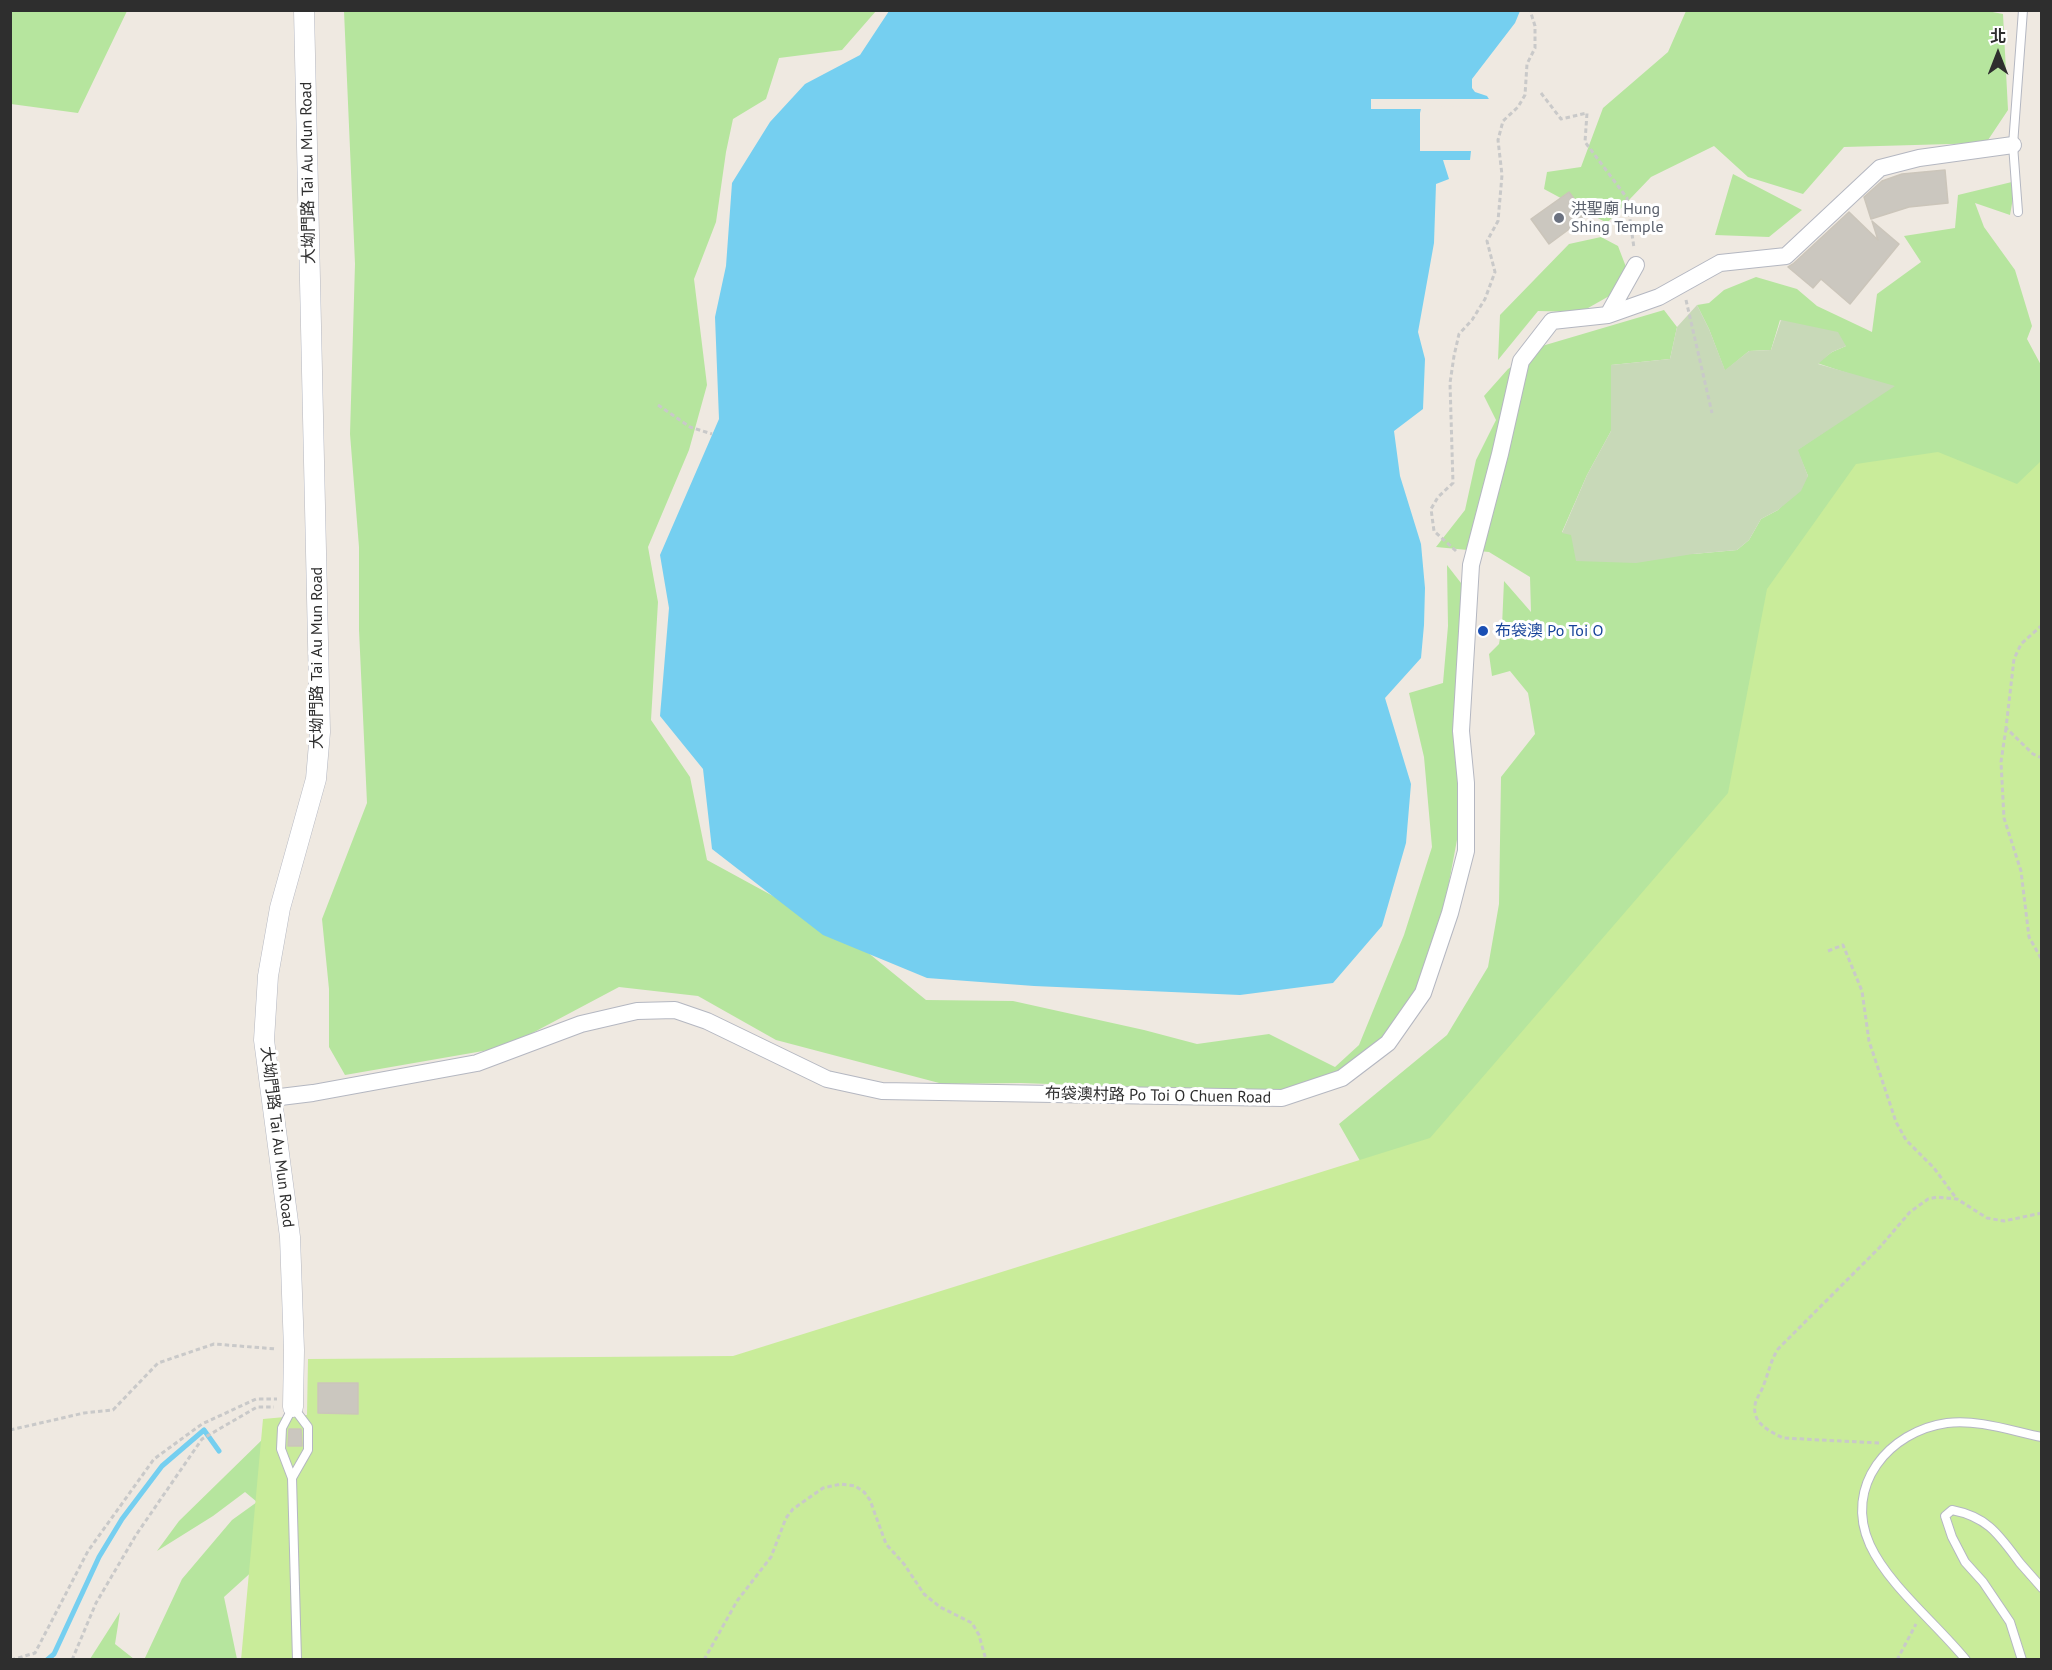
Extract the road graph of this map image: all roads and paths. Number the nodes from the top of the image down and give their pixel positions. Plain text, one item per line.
1 (304, 10) edge
2 (1530, 10) edge
3 (2023, 11) edge
4 (1541, 93) dead end
5 (2013, 145) junction
6 (2018, 212) dead end
7 (1636, 265) joint
8 (1683, 284) junction
9 (1608, 315) junction
10 (658, 405) dead end
11 (1712, 413) dead end
12 (712, 434) dead end
13 (1471, 565) junction
14 (2042, 625) edge
15 (2006, 728) junction
16 (2042, 758) edge
17 (1828, 951) dead end
18 (2042, 960) edge
19 (272, 1098) junction
20 (1957, 1199) junction
21 (2042, 1214) edge
22 (294, 1350) junction
23 (256, 1399) dead end
24 (257, 1407) dead end
25 (293, 1407) junction
26 (10, 1430) edge
27 (2042, 1437) edge
28 (1896, 1444) junction
29 (292, 1478) junction
30 (2042, 1588) edge
31 (1922, 1612) junction
32 (11, 1659) edge
33 (72, 1659) edge
34 (297, 1659) edge
35 (704, 1659) edge
36 (986, 1659) edge
37 (1898, 1659) edge
38 (1966, 1659) edge
39 (2022, 1659) edge

1 - 19 street, 大坳門路 Tai Au Mun Road
2 - 13 path
3 - 5 lane
4 - 7 path
5 - 6 lane
5 - 8 street, 布袋澳村路 Po Toi O Chuen Road
7 - 9 street
8 - 9 street, 布袋澳村路 Po Toi O Chuen Road
8 - 11 path
9 - 13 street, 布袋澳村路 Po Toi O Chuen Road
10 - 12 path
13 - 19 street, 布袋澳村路 Po Toi O Chuen Road
14 - 15 path
15 - 16 path
15 - 18 path
17 - 20 path
19 - 22 street, 大坳門路 Tai Au Mun Road
20 - 21 path
20 - 28 path
22 - 25 street, 大坳門路 Tai Au Mun Road
22 - 26 path
23 - 32 path
24 - 33 path
25 - 29 lane
25 - 29 lane
27 - 28 lane
28 - 31 lane
29 - 34 lane
30 - 39 lane
31 - 37 path
31 - 38 lane
35 - 36 path

